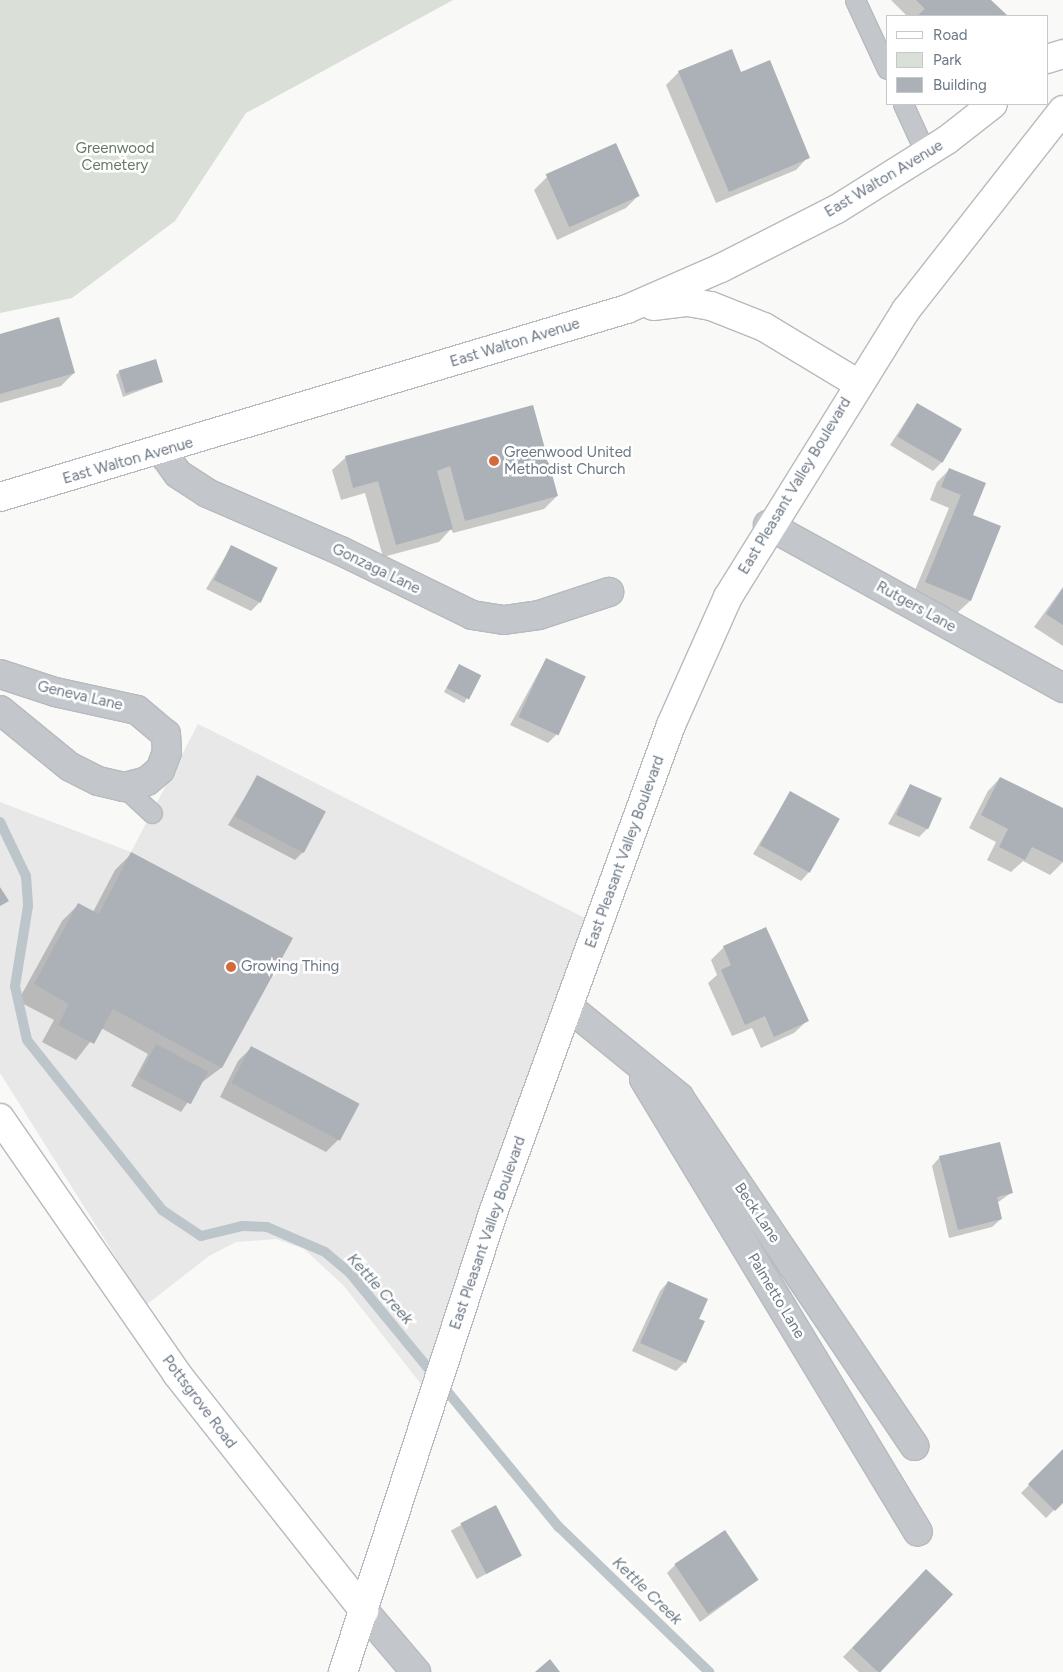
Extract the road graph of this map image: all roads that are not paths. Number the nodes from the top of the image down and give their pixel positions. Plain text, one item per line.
1 (855, 0) edge
2 (1063, 54) edge
3 (1048, 60) edge
4 (886, 66) edge
5 (903, 105) edge
6 (992, 105) edge
7 (1063, 110) edge
8 (926, 154) junction
9 (627, 309) junction
10 (857, 383) junction
11 (162, 452) junction
12 (0, 497) edge
13 (768, 526) junction
14 (608, 592) dead end
15 (0, 674) edge
16 (1063, 688) edge
17 (0, 710) edge
18 (124, 787) junction
19 (152, 813) dead end
20 (570, 1008) junction
21 (632, 1061) junction
22 (0, 1118) edge
23 (914, 1446) dead end
24 (918, 1532) dead end
25 (364, 1611) junction
26 (343, 1672) edge
27 (416, 1672) edge

1 - 4 lane
2 - 3 main road
5 - 8 lane
6 - 8 main road, East Walton Avenue
7 - 10 main road, East Pleasant Valley Boulevard
8 - 9 main road, East Walton Avenue
9 - 10 main road
9 - 11 main road, East Walton Avenue
10 - 13 main road, East Pleasant Valley Boulevard
11 - 12 main road, East Walton Avenue
11 - 14 street, Gonzaga Lane
13 - 16 street, Rutgers Lane
13 - 20 main road, East Pleasant Valley Boulevard
15 - 18 street, Geneva Lane
17 - 18 street
18 - 19 lane
20 - 21 street, Beck Lane
20 - 25 main road, East Pleasant Valley Boulevard
21 - 23 street, Beck Lane
21 - 24 street, Palmetto Lane
22 - 25 main road, Pottsgrove Road
25 - 26 main road, East Pleasant Valley Boulevard
25 - 27 street, Pottsgrove Road

